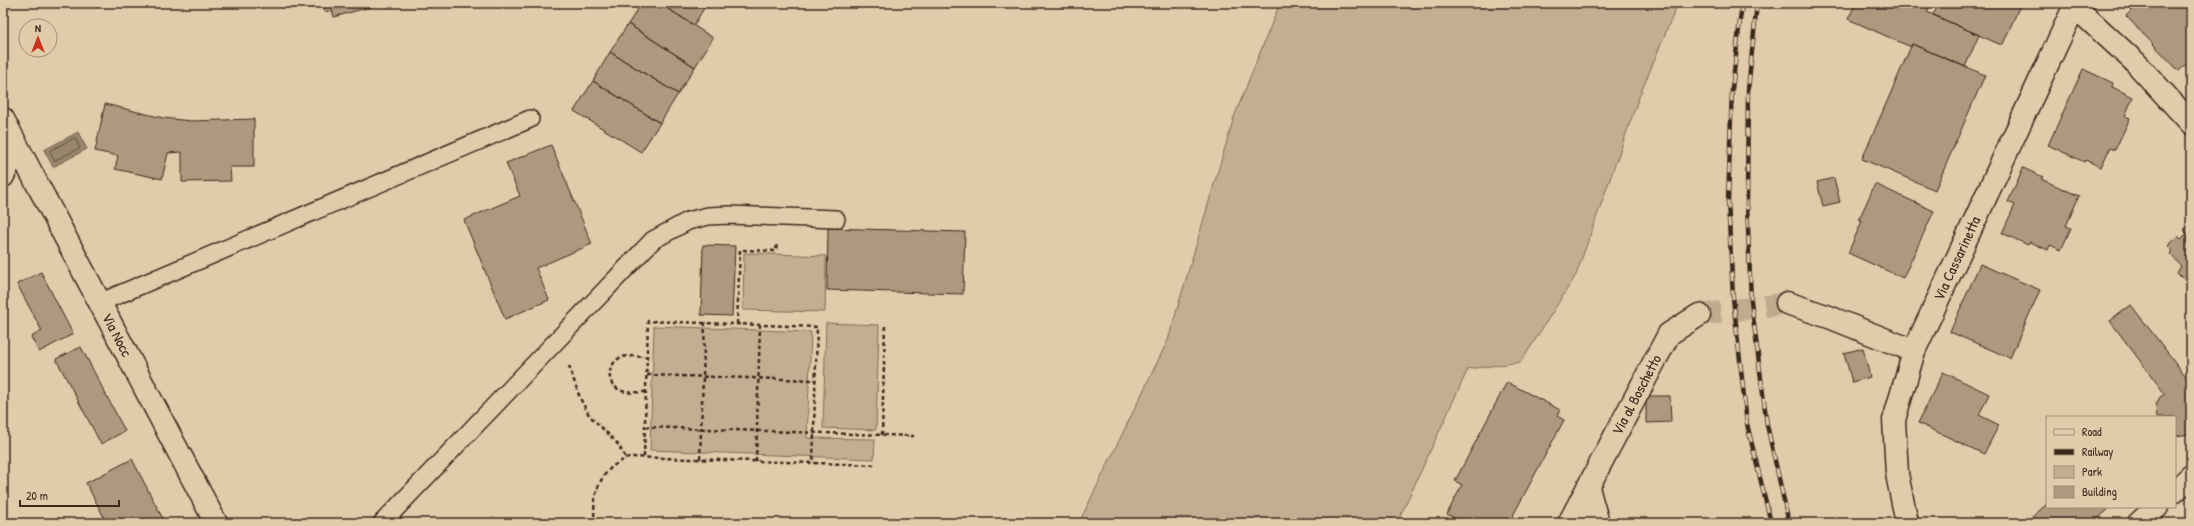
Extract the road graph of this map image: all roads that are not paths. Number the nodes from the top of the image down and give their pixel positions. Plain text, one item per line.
1 (2075, 5) edge
2 (3, 119) edge
3 (530, 120) dead end
4 (2191, 123) edge
5 (17, 147) junction
6 (3, 176) edge
7 (836, 219) dead end
8 (100, 303) junction
9 (1787, 303) tunnel mouth
10 (1699, 315) tunnel mouth
11 (1914, 351) junction
12 (2191, 476) edge
13 (2191, 487) edge
14 (1588, 488) junction
15 (2176, 491) edge
16 (2176, 492) edge
17 (2156, 508) edge
18 (216, 523) edge
19 (382, 523) edge
20 (1569, 523) edge
21 (1598, 523) edge
22 (1907, 523) edge
23 (2139, 523) edge

1 - 4 street, Via Cassarinetta
1 - 11 street, Via Cassarinetta
2 - 5 street, Via Nocc
3 - 8 lane
5 - 6 street
5 - 8 street, Via Nocc
7 - 19 lane
8 - 18 street, Via Nocc
9 - 11 street
10 - 14 street, Via al Boschetto
11 - 22 street, Via Cassarinetta
12 - 15 street
13 - 16 street
14 - 20 street, Via al Boschetto
14 - 21 street
17 - 23 street

